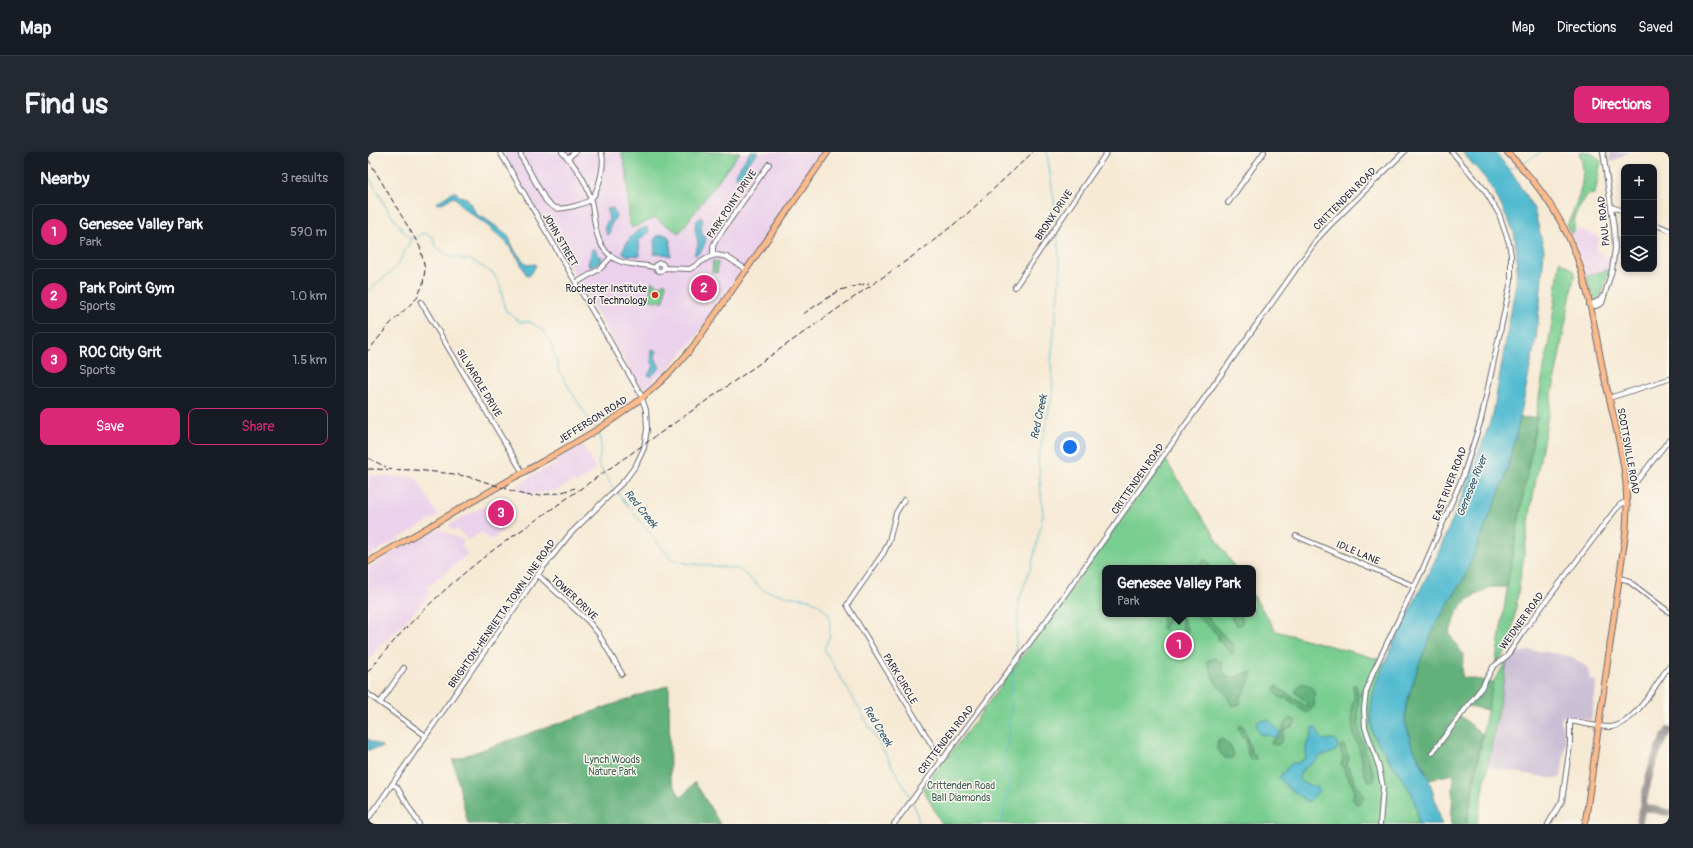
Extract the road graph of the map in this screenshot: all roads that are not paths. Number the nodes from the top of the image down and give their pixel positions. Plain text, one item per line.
1 (500, 152) edge
2 (520, 152) edge
3 (562, 152) edge
4 (576, 152) edge
5 (601, 152) edge
6 (828, 152) edge
7 (1107, 152) edge
8 (1264, 152) edge
9 (1404, 152) edge
10 (1452, 152) edge
11 (1507, 152) edge
12 (1602, 152) edge
13 (568, 158) junction
14 (769, 164) dead end
15 (590, 200) junction
16 (1228, 203) dead end
17 (1611, 207) junction
18 (1621, 210) edge
19 (1657, 225) edge
20 (1669, 230) edge
21 (713, 256) junction
22 (611, 257) junction
23 (747, 270) junction
24 (576, 283) junction
25 (1015, 287) dead end
26 (421, 302) dead end
27 (1589, 305) junction
28 (1669, 379) edge
29 (642, 398) junction
30 (1609, 398) junction
31 (1669, 440) edge
32 (523, 472) junction
33 (1627, 489) junction
34 (904, 500) dead end
35 (1627, 502) junction
36 (1296, 536) dead end
37 (368, 562) edge
38 (538, 575) junction
39 (1619, 578) junction
40 (1414, 586) junction
41 (1669, 612) edge
42 (1669, 666) edge
43 (404, 668) dead end
44 (622, 674) dead end
45 (368, 694) edge
46 (380, 703) junction
47 (1598, 725) junction
48 (426, 736) junction
49 (1432, 753) dead end
50 (941, 760) junction
51 (392, 784) junction
52 (368, 819) edge
53 (418, 823) edge
54 (894, 824) edge
55 (1380, 824) edge
56 (1548, 824) edge
57 (1585, 824) edge

1 - 24 street, JOHN STREET
2 - 15 street
3 - 13 street
4 - 13 street
5 - 15 street
6 - 23 main road, JEFFERSON ROAD
7 - 25 street, BRONX DRIVE
8 - 16 street
9 - 50 street, CRITTENDEN ROAD
10 - 40 street, EAST RIVER ROAD
11 - 27 main road, SCOTTSVILLE ROAD
12 - 17 street, PAUL ROAD
13 - 15 street
14 - 21 street, PARK POINT DRIVE
15 - 22 street
17 - 18 street
17 - 27 street, PAUL ROAD
19 - 20 street
21 - 22 street
21 - 23 street, PARK POINT DRIVE
22 - 24 street
23 - 29 main road, JEFFERSON ROAD
24 - 29 street, JOHN STREET
26 - 32 street, SILVAROLE DRIVE
27 - 30 main road, SCOTTSVILLE ROAD
28 - 30 street
29 - 32 main road, JEFFERSON ROAD
29 - 38 street, BRIGHTON-HENRIETTA TOWN LINE ROAD
30 - 33 main road, SCOTTSVILLE ROAD
31 - 33 street
32 - 37 main road, JEFFERSON ROAD
33 - 35 main road, SCOTTSVILLE ROAD
34 - 50 street, PARK CIRCLE
35 - 39 main road, SCOTTSVILLE ROAD
35 - 49 street, WEIDNER ROAD
36 - 40 street, IDLE LANE
38 - 44 street, TOWER DRIVE
38 - 48 street, BRIGHTON-HENRIETTA TOWN LINE ROAD
39 - 41 street
39 - 47 main road, SCOTTSVILLE ROAD
40 - 55 street, EAST RIVER ROAD
42 - 47 street
43 - 46 street
45 - 46 street
46 - 48 street
47 - 56 street
47 - 57 main road, SCOTTSVILLE ROAD
48 - 51 street, BRIGHTON-HENRIETTA TOWN LINE ROAD
50 - 54 street, CRITTENDEN ROAD
51 - 52 street, BRIGHTON-HENRIETTA TOWN LINE ROAD
51 - 53 street

